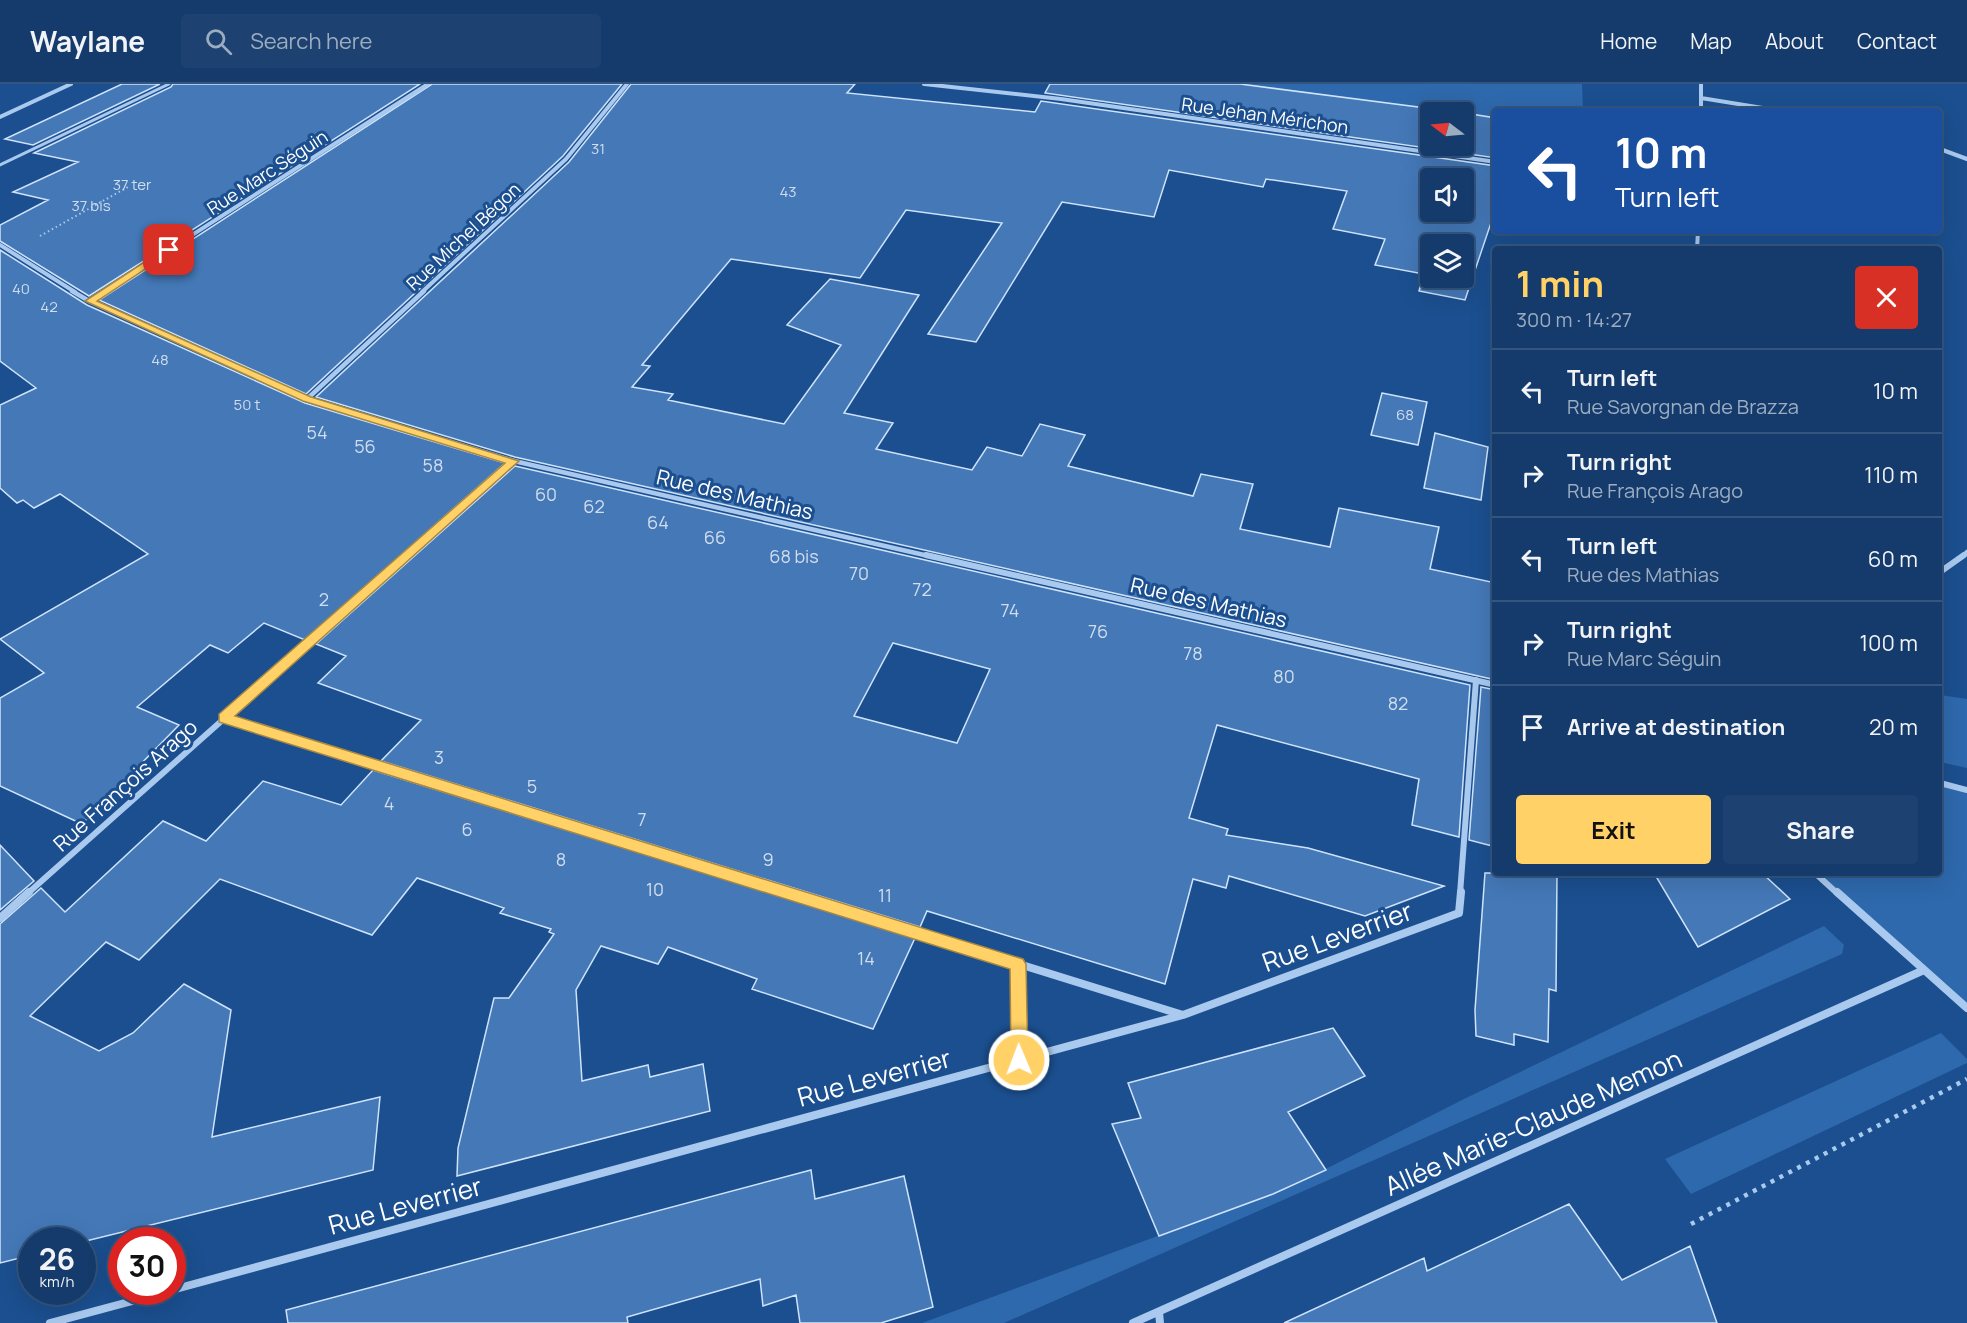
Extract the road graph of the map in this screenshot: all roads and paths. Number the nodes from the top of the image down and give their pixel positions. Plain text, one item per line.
1 (71, 84) edge
2 (169, 84) edge
3 (428, 84) edge
4 (627, 84) edge
5 (924, 84) edge
6 (1701, 84) edge
7 (1701, 98) junction
8 (1701, 108) edge
9 (1763, 108) edge
10 (0, 117) edge
11 (1942, 150) edge
12 (1967, 159) edge
13 (1492, 161) edge
14 (0, 165) edge
15 (128, 188) dead end
16 (0, 245) edge
17 (11, 252) junction
18 (89, 301) junction
19 (307, 399) junction
20 (514, 461) junction
21 (1967, 552) edge
22 (1942, 571) edge
23 (1476, 680) junction
24 (1492, 684) edge
25 (224, 718) junction
26 (1942, 784) edge
27 (1967, 790) edge
28 (1818, 876) edge
29 (0, 918) edge
30 (1018, 964) junction
31 (1924, 970) junction
32 (1967, 1008) edge
33 (1184, 1015) junction
34 (1019, 1060) junction
35 (1967, 1079) edge
36 (1690, 1224) dead end
37 (186, 1286) edge
38 (117, 1305) edge
39 (1159, 1312) junction
40 (50, 1323) edge
41 (1133, 1323) edge
42 (1160, 1323) edge

1 - 10 street
2 - 14 lane
3 - 18 street, Rue Marc Séguin
4 - 19 street, Rue Michel Bégon
5 - 13 street, Rue Jehan Mérichon
6 - 7 street
7 - 8 street
7 - 9 street
11 - 12 street
15 - 17 path
16 - 17 street, Rue des Mathias
17 - 18 street, Rue des Mathias
18 - 19 street, Rue des Mathias
19 - 20 street, Rue des Mathias
20 - 23 street, Rue des Mathias
20 - 25 street, Rue François Arago
21 - 22 street
23 - 24 street, Rue des Mathias
23 - 33 street, Rue Leverrier
25 - 29 street, Rue François Arago
25 - 30 street
26 - 27 street
28 - 31 street
30 - 33 street
30 - 34 street
31 - 32 street
31 - 39 street, Allée Marie-Claude Memon
33 - 34 street, Rue Leverrier
34 - 37 street, Rue Leverrier
35 - 36 path
38 - 40 street
39 - 41 street, Allée Marie-Claude Memon
39 - 42 street

